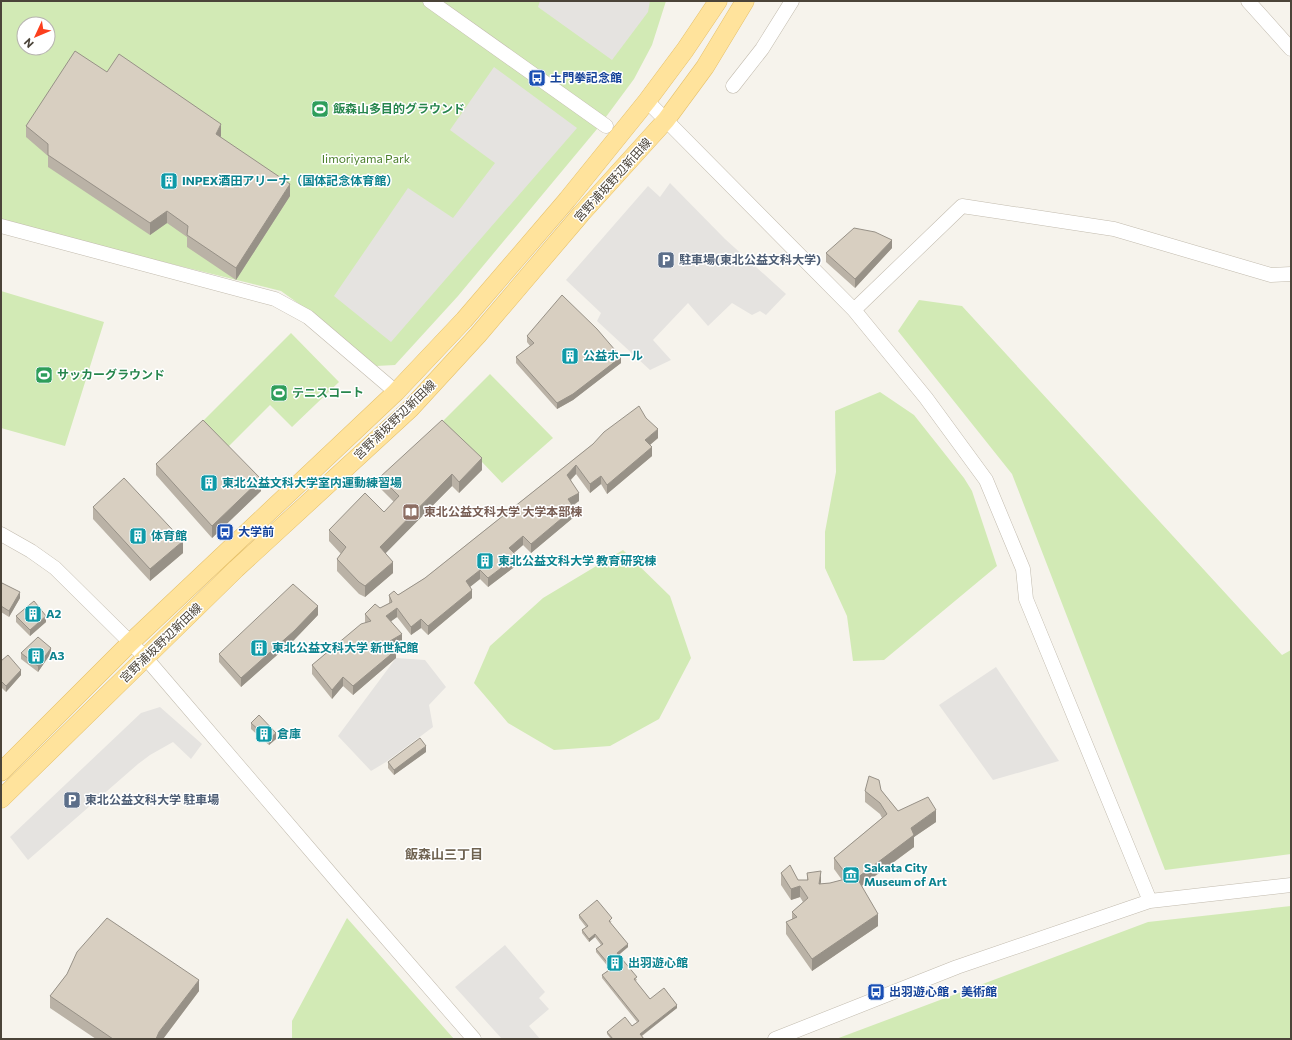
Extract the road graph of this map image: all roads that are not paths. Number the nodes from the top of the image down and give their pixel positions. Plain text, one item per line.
1 (430, 1) edge
2 (718, 1) edge
3 (745, 1) edge
4 (792, 1) edge
5 (1248, 1) edge
6 (1291, 49) edge
7 (733, 86) dead end
8 (647, 101) junction
9 (666, 120) junction
10 (606, 126) dead end
11 (1, 226) edge
12 (1291, 274) edge
13 (854, 310) junction
14 (396, 392) junction
15 (1, 535) edge
16 (130, 643) junction
17 (145, 657) junction
18 (1, 772) edge
19 (1, 799) edge
20 (1291, 885) edge
21 (1150, 901) junction
22 (474, 1039) edge
23 (775, 1039) edge

1 - 10 street
2 - 8 main road, 宮野浦坂野辺新田線
3 - 9 main road, 宮野浦坂野辺新田線
4 - 7 street
5 - 6 street
8 - 9 street
8 - 14 main road, 宮野浦坂野辺新田線
9 - 13 street
9 - 17 main road, 宮野浦坂野辺新田線
11 - 14 street
12 - 13 street
13 - 21 street
14 - 16 main road, 宮野浦坂野辺新田線
15 - 16 street
16 - 17 street
16 - 18 main road, 宮野浦坂野辺新田線
17 - 19 main road, 宮野浦坂野辺新田線
17 - 22 street
20 - 21 street
21 - 23 street

